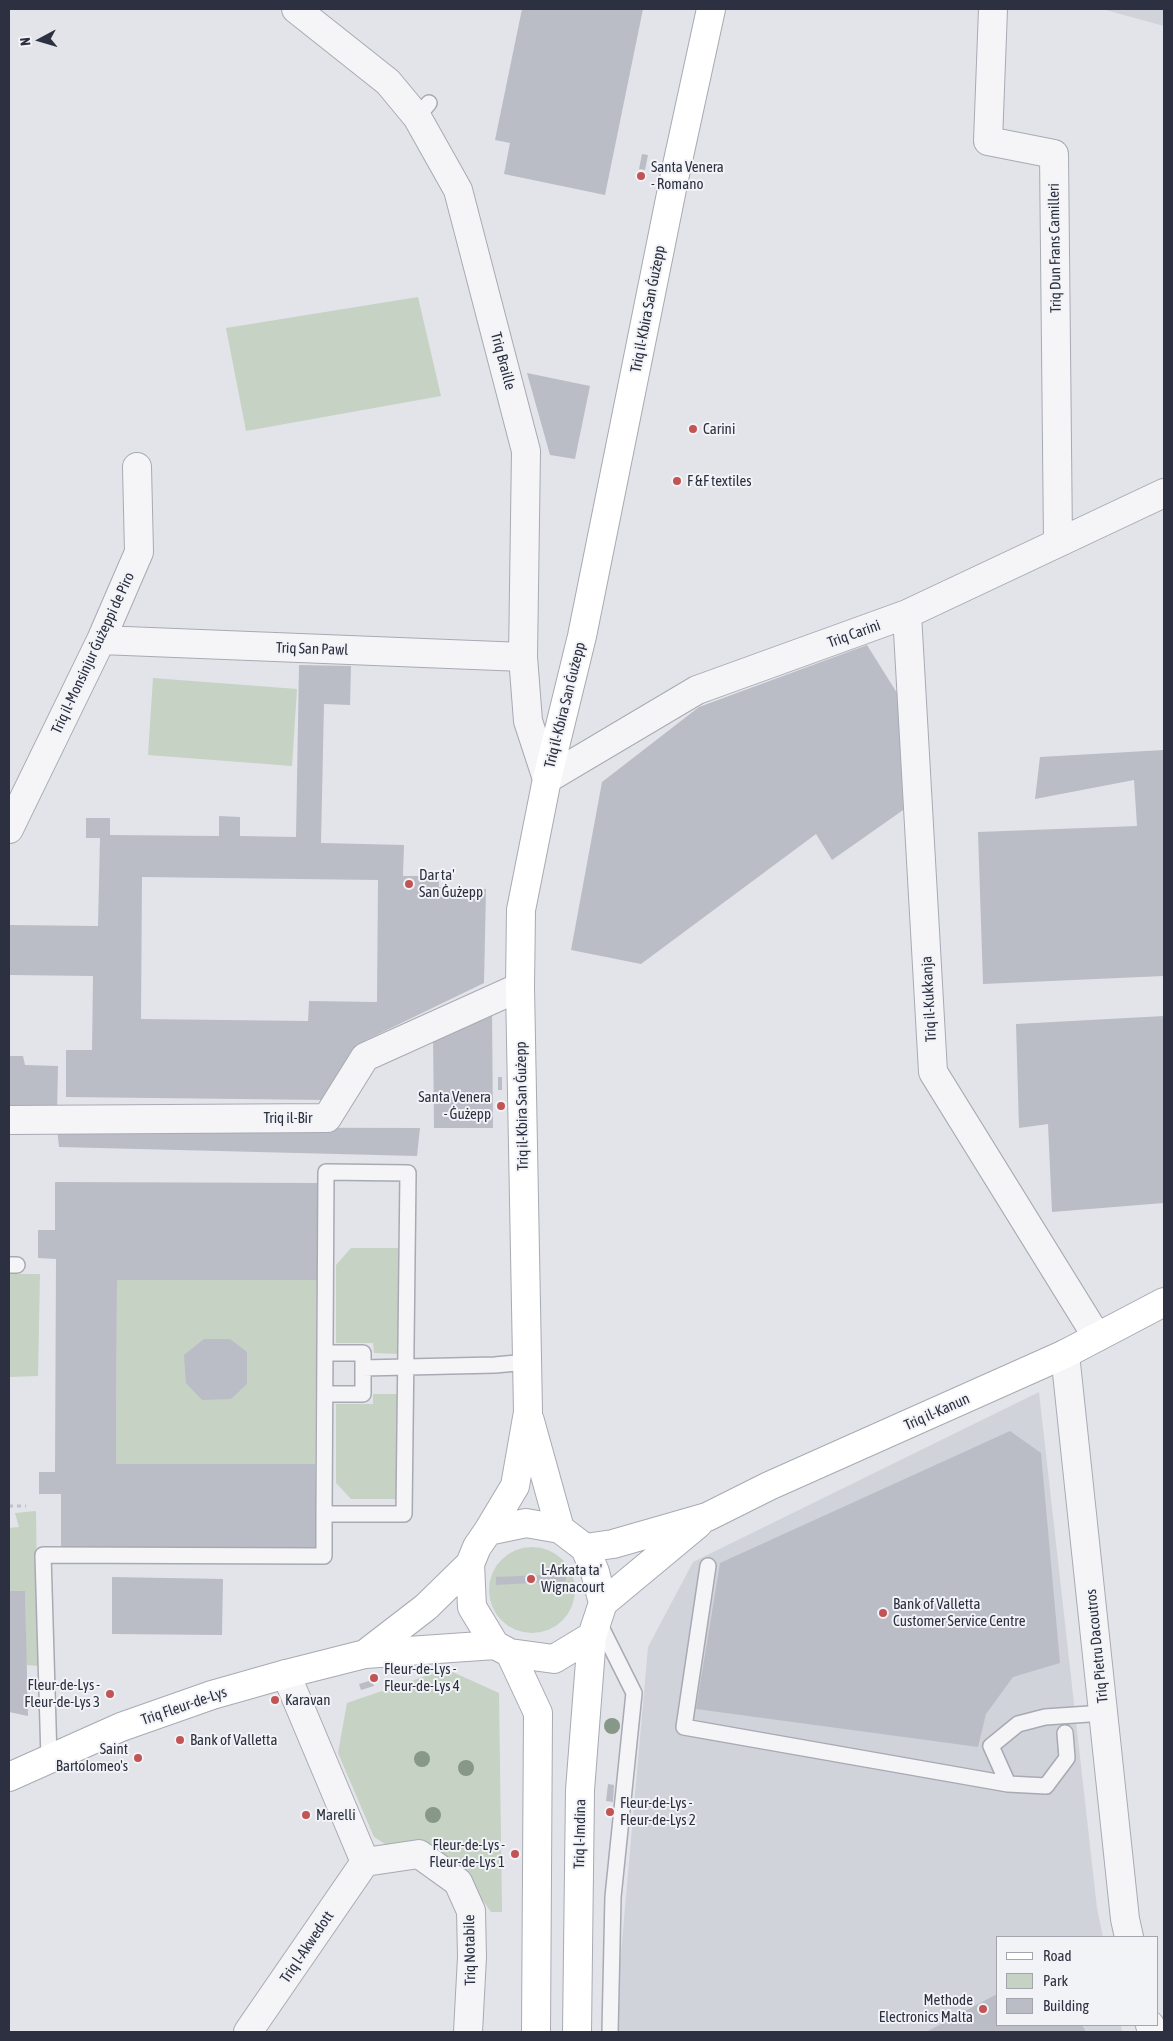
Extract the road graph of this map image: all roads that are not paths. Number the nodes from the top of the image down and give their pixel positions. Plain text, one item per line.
1 (296, 9) edge
2 (711, 9) edge
3 (992, 9) edge
4 (137, 467) dead end
5 (1164, 493) edge
6 (1058, 542) junction
7 (907, 614) junction
8 (101, 640) junction
9 (523, 657) junction
10 (547, 779) junction
11 (9, 829) edge
12 (520, 987) junction
13 (9, 1120) edge
14 (1164, 1302) edge
15 (1096, 1337) junction
16 (325, 1353) junction
17 (1065, 1354) junction
18 (527, 1362) junction
19 (406, 1366) junction
20 (363, 1368) junction
21 (325, 1394) junction
22 (528, 1412) junction
23 (324, 1514) junction
24 (707, 1517) junction
25 (560, 1529) junction
26 (488, 1531) junction
27 (584, 1548) junction
28 (470, 1564) junction
29 (708, 1566) dead end
30 (598, 1620) junction
31 (503, 1649) junction
32 (365, 1654) junction
33 (286, 1674) junction
34 (1104, 1713) junction
35 (1065, 1734) dead end
36 (49, 1759) junction
37 (9, 1778) edge
38 (1008, 1784) junction
39 (365, 1862) junction
40 (1129, 1936) edge
41 (248, 2032) edge
42 (468, 2032) edge
43 (536, 2032) edge
44 (577, 2032) edge
45 (610, 2032) edge

1 - 9 street, Triq Braille
2 - 10 main road, Triq il-Kbira San Ġużepp
3 - 6 street, Triq Dun Frans Camilleri
4 - 8 street, Triq il-Monsinjur Ġużeppi de Piro
5 - 6 street, Triq Carini
6 - 7 street, Triq Carini
7 - 10 street, Triq Carini
7 - 15 street, Triq il-Kukkanja
8 - 9 street, Triq San Pawl
8 - 11 street, Triq il-Monsinjur Ġużeppi de Piro
9 - 10 street, Triq Braille
10 - 12 main road, Triq il-Kbira San Ġużepp
12 - 13 street, Triq il-Bir
12 - 18 main road, Triq il-Kbira San Ġużepp
14 - 15 main road, Triq il-Kanun
15 - 17 main road, Triq il-Kanun
16 - 19 lane
16 - 20 lane
16 - 21 lane
17 - 24 main road, Triq il-Kanun
17 - 34 street, Triq Pietru Dacoutros
18 - 19 lane
18 - 22 main road, Triq il-Kbira San Ġużepp
19 - 20 lane
19 - 23 lane
20 - 21 lane
21 - 23 lane
22 - 25 main road, Triq il-Kbira San Ġużepp
22 - 26 main road, Triq il-Kbira San Ġużepp
23 - 36 lane
24 - 27 main road, Triq il-Kanun
24 - 30 main road, Triq il-Kanun
25 - 26 main road
25 - 27 main road
26 - 28 main road
27 - 30 main road
28 - 31 main road
28 - 32 main road, Triq Fleur-de-Lys
29 - 38 lane
30 - 31 main road
30 - 44 main road, Triq l-Imdina
30 - 45 lane
31 - 32 main road, Triq Fleur-de-Lys
31 - 43 main road
32 - 33 main road, Triq Fleur-de-Lys
33 - 36 main road, Triq Fleur-de-Lys
33 - 39 street
34 - 38 lane
34 - 40 street, Triq Pietru Dacoutros
35 - 38 lane
36 - 37 main road, Triq Fleur-de-Lys
39 - 41 street, Triq l-Akwedott
39 - 42 street, Triq Notabile

